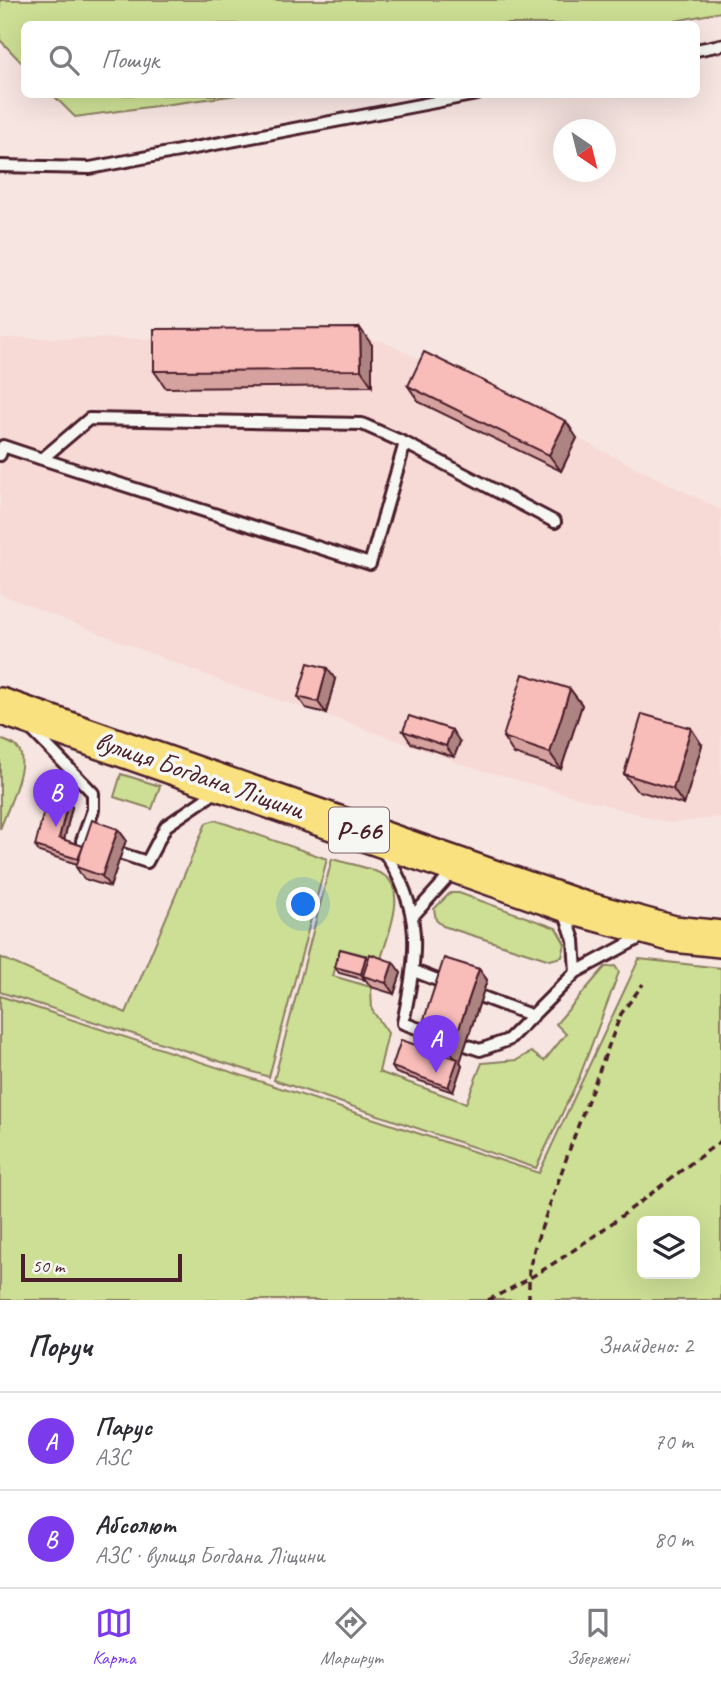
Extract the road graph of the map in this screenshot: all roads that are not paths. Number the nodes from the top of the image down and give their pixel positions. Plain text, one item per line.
1 (721, 45) edge
2 (700, 49) edge
3 (456, 98) edge
4 (0, 166) edge
5 (405, 443) junction
6 (0, 455) edge
7 (41, 459) junction
8 (555, 522) dead end
9 (6, 708) edge
10 (228, 784) junction
11 (373, 835) junction
12 (473, 870) junction
13 (558, 901) junction
14 (412, 917) junction
15 (659, 930) junction
16 (721, 939) edge
17 (414, 971) junction
18 (576, 972) junction
19 (533, 1016) junction

1 - 2 lane
3 - 4 lane
5 - 7 lane
5 - 7 lane
5 - 8 lane
6 - 7 lane
9 - 10 main road, вулиця Богдана Ліщини / Р-66
9 - 10 lane
10 - 11 main road, вулиця Богдана Ліщини / Р-66
11 - 12 main road, вулиця Богдана Ліщини / Р-66
11 - 14 lane
12 - 13 main road, вулиця Богдана Ліщини / Р-66
12 - 14 lane
13 - 15 main road, вулиця Богдана Ліщини / Р-66
13 - 18 lane
14 - 17 lane
15 - 16 main road, вулиця Богдана Ліщини / Р-66
15 - 18 lane
17 - 19 lane
17 - 19 lane
18 - 19 lane

